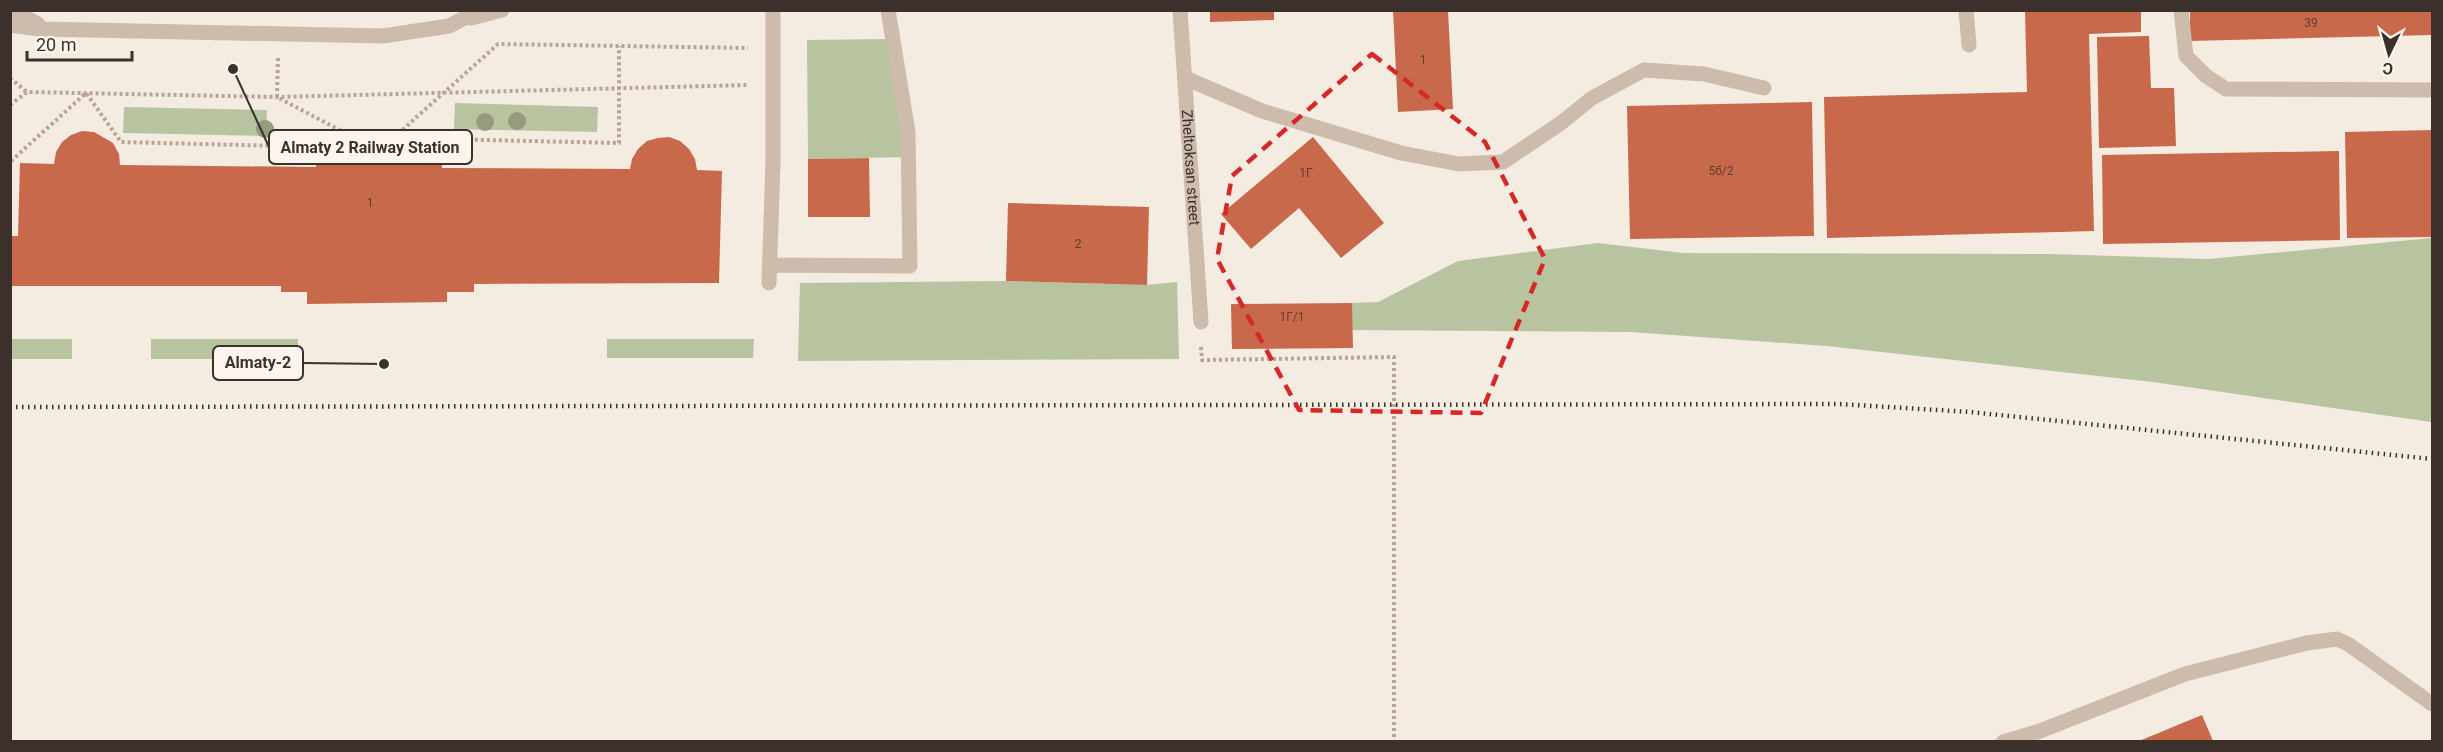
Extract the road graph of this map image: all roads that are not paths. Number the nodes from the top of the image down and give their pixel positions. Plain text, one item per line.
1 (12, 10) edge
2 (480, 10) edge
3 (502, 10) edge
4 (773, 10) edge
5 (888, 10) edge
6 (1180, 10) edge
7 (1966, 10) edge
8 (2181, 10) edge
9 (460, 21) junction
10 (10, 25) edge
11 (53, 29) junction
12 (1969, 45) dead end
13 (1185, 78) junction
14 (1764, 88) dead end
15 (2433, 90) edge
16 (769, 265) junction
17 (769, 283) dead end
18 (1201, 322) road end
19 (2433, 704) edge
20 (2002, 741) edge

1 - 11 street
2 - 9 street
3 - 9 street
4 - 16 street
5 - 16 street
6 - 13 street, Zheltoksan street
7 - 12 street
8 - 15 street
9 - 11 street
10 - 11 street
13 - 14 street
13 - 18 street, Zheltoksan street
16 - 17 street
19 - 20 street

